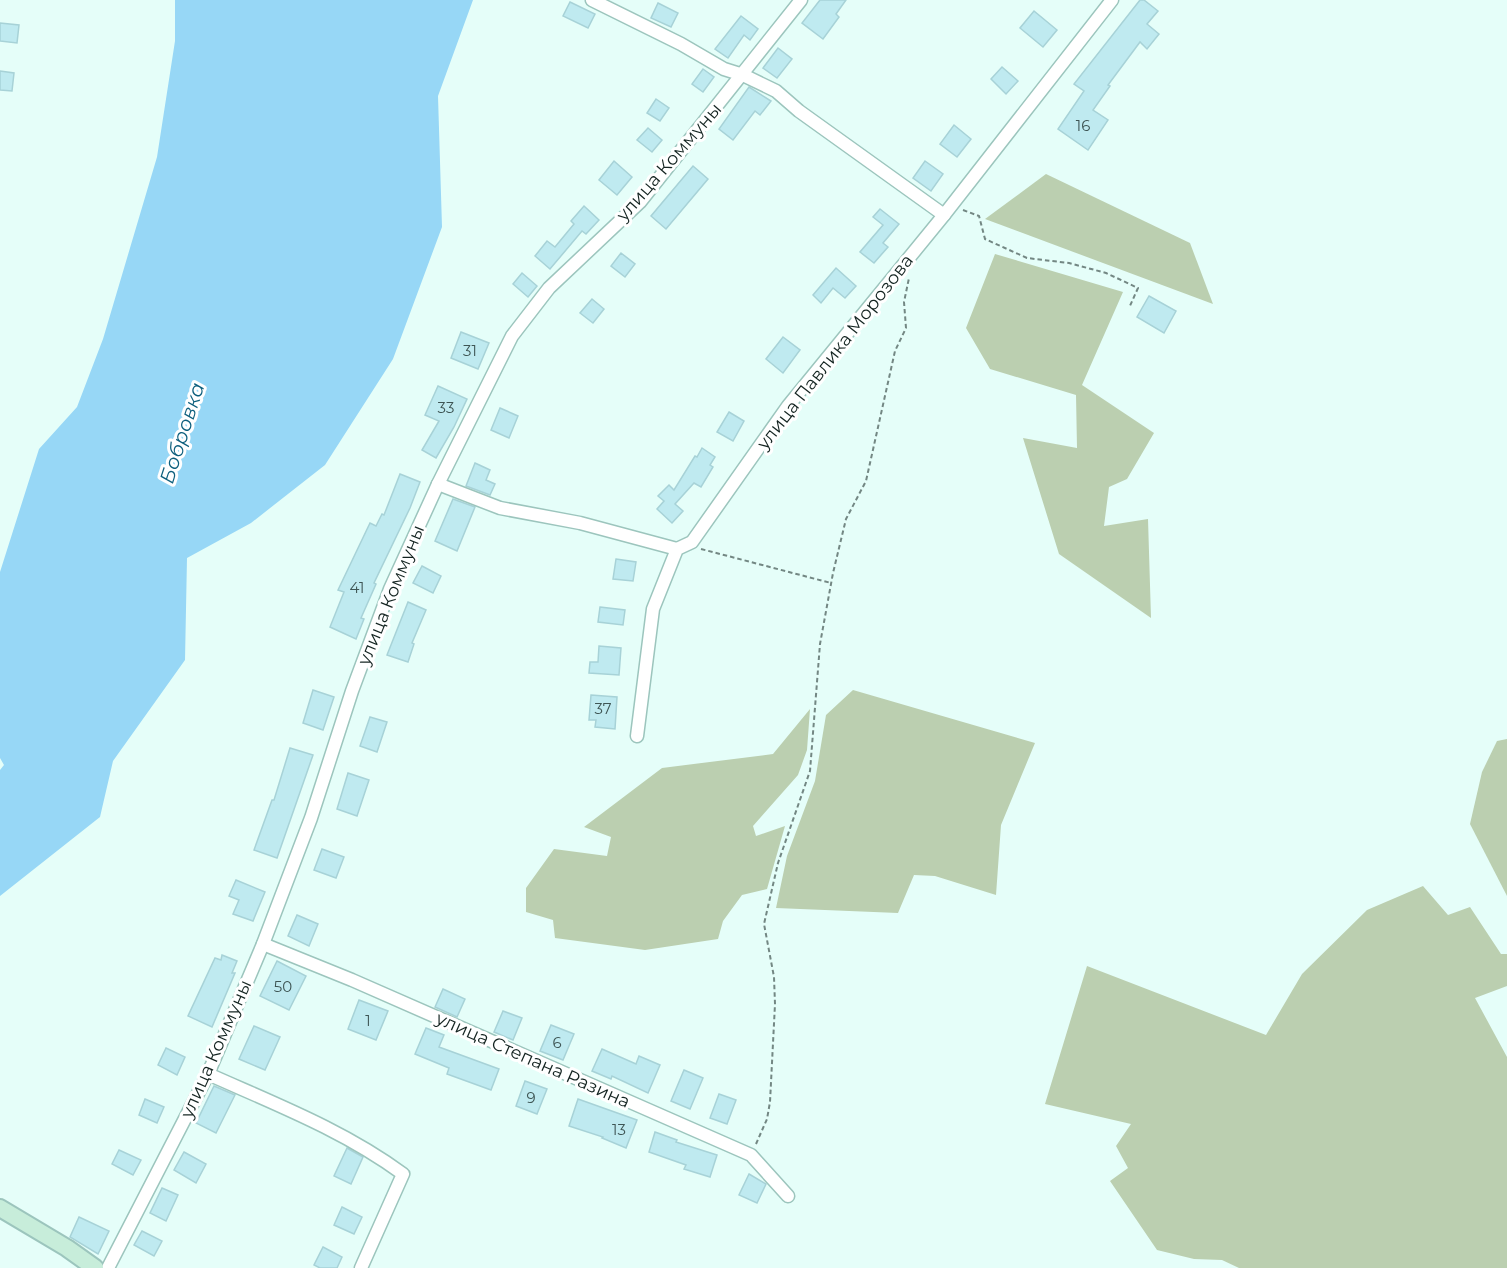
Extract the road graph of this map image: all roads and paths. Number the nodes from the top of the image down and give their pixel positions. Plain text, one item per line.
1 (592, 0) edge
2 (801, 0) edge
3 (1112, 0) edge
4 (743, 75) junction
5 (947, 210) junction
6 (915, 250) junction
7 (1129, 308) dead end
8 (438, 484) junction
9 (692, 542) junction
10 (676, 549) junction
11 (831, 583) junction
12 (637, 736) dead end
13 (263, 944) junction
14 (208, 1074) junction
15 (751, 1155) junction
16 (788, 1196) dead end
17 (0, 1208) edge
18 (95, 1268) edge
19 (108, 1268) edge
20 (361, 1268) edge

1 - 4 street
2 - 4 street, улица Коммуны
3 - 5 street, улица Павлика Морозова
4 - 5 street
4 - 8 street, улица Коммуны
5 - 6 street, улица Павлика Морозова
5 - 7 path
6 - 9 street, улица Павлика Морозова
6 - 11 path
8 - 10 street
8 - 13 street, улица Коммуны
9 - 10 street
9 - 11 path
10 - 12 street
11 - 15 path
13 - 14 street, улица Коммуны
13 - 15 street, улица Степана Разина
14 - 19 street, улица Коммуны
14 - 20 street
15 - 16 street, улица Степана Разина
17 - 18 street

